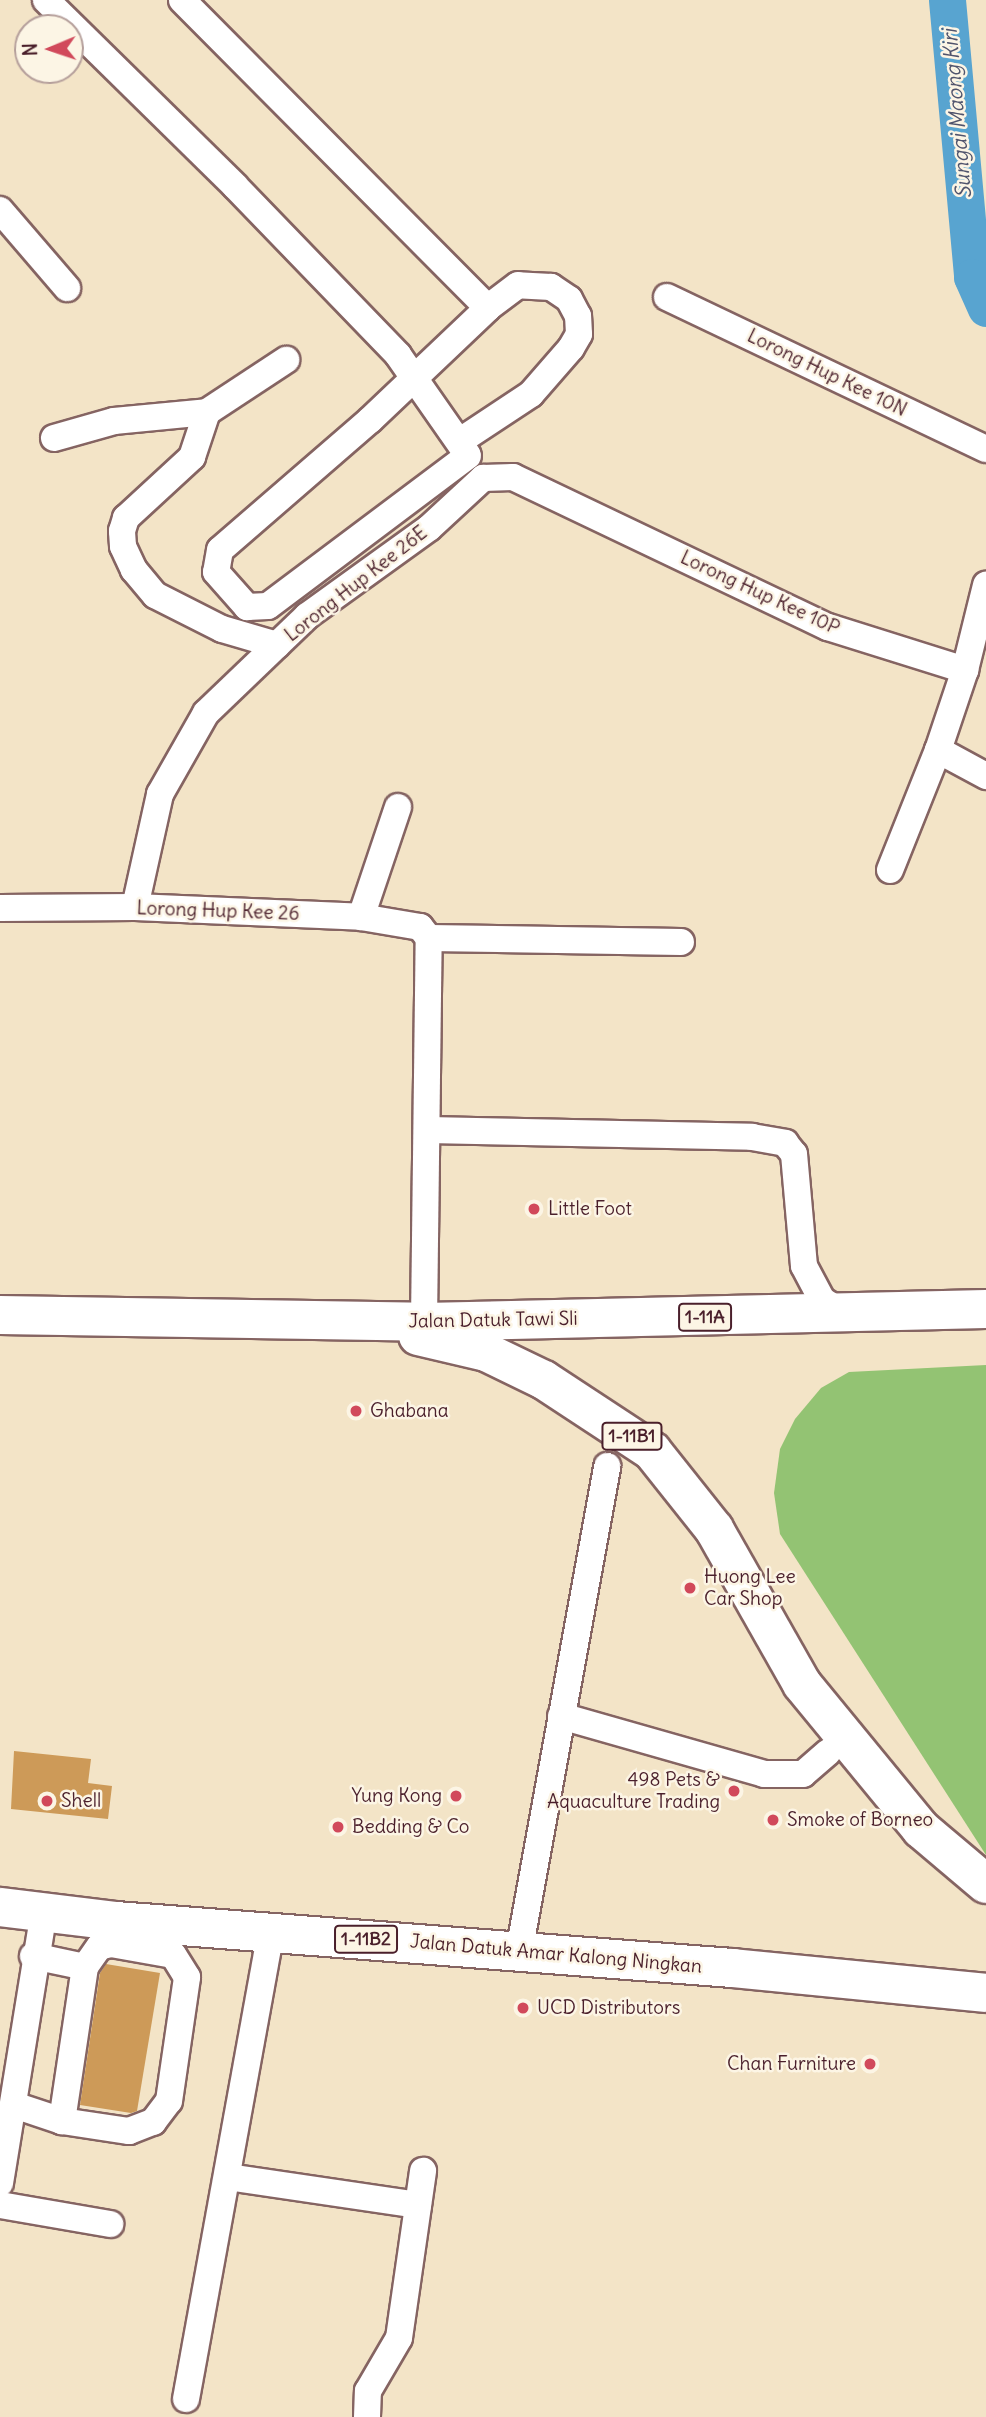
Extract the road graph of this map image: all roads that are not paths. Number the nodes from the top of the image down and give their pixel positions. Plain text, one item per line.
1 (46, 0) edge
2 (182, 0) edge
3 (0, 210) edge
4 (67, 288) dead end
5 (667, 297) dead end
6 (488, 308) junction
7 (286, 360) dead end
8 (416, 376) junction
9 (207, 412) junction
10 (54, 438) dead end
11 (464, 449) junction
12 (986, 449) edge
13 (483, 478) junction
14 (986, 585) edge
15 (287, 592) junction
16 (307, 616) junction
17 (277, 645) junction
18 (965, 670) junction
19 (938, 750) junction
20 (986, 776) edge
21 (398, 807) dead end
22 (890, 870) dead end
23 (135, 907) junction
24 (0, 908) edge
25 (361, 917) junction
26 (429, 938) junction
27 (681, 943) dead end
28 (428, 1130) junction
29 (986, 1309) edge
30 (0, 1315) edge
31 (846, 1315) junction
32 (355, 1321) junction
33 (424, 1322) junction
34 (607, 1466) dead end
35 (802, 1684) junction
36 (561, 1716) junction
37 (828, 1752) joint
38 (986, 1884) edge
39 (0, 1907) edge
40 (44, 1912) junction
41 (271, 1932) junction
42 (519, 1952) junction
43 (33, 1956) junction
44 (85, 1967) junction
45 (986, 1993) edge
46 (14, 2105) junction
47 (62, 2120) junction
48 (424, 2171) dead end
49 (228, 2177) junction
50 (0, 2183) edge
51 (0, 2205) edge
52 (418, 2205) junction
53 (110, 2224) dead end
54 (186, 2399) dead end
55 (367, 2417) edge

1 - 8 street
2 - 6 street
3 - 4 street
5 - 12 street, Lorong Hup Kee 10N
6 - 8 street
6 - 11 street
7 - 9 street
8 - 11 street
8 - 15 street
9 - 10 street
9 - 17 street
11 - 13 street
11 - 15 street
13 - 16 street, Lorong Hup Kee 26E
13 - 18 street, Lorong Hup Kee 10P
14 - 18 street
15 - 16 street
16 - 17 street, Lorong Hup Kee 26E
17 - 23 street, Lorong Hup Kee 26E
18 - 19 street
19 - 20 street
19 - 22 street
21 - 25 street
23 - 24 street, Lorong Hup Kee 26
23 - 25 street, Lorong Hup Kee 26
25 - 26 street, Lorong Hup Kee 26
26 - 27 street
26 - 28 street
28 - 31 street
28 - 33 street
29 - 31 highway, Jalan Datuk Tawi Sli / 1-11A
30 - 32 highway, Jalan Datuk Tawi Sli / 1-11A
31 - 33 highway, Jalan Datuk Tawi Sli / 1-11A
32 - 33 highway, Jalan Datuk Tawi Sli / 1-11A
32 - 35 highway, 1-11B1
34 - 36 street
35 - 37 highway
35 - 38 highway, 1-11B1
36 - 37 street
36 - 42 street
39 - 40 highway, Jalan Datuk Amar Kalong Ningkan / 1-11B2
40 - 41 highway, Jalan Datuk Amar Kalong Ningkan / 1-11B2
40 - 43 street
41 - 42 highway, Jalan Datuk Amar Kalong Ningkan / 1-11B2
41 - 49 street
42 - 45 highway, Jalan Datuk Amar Kalong Ningkan / 1-11B2
43 - 44 street
43 - 46 street
44 - 47 street
44 - 47 street
46 - 47 street
46 - 50 street
48 - 52 street
49 - 52 street
49 - 54 street
51 - 53 street
52 - 55 street

